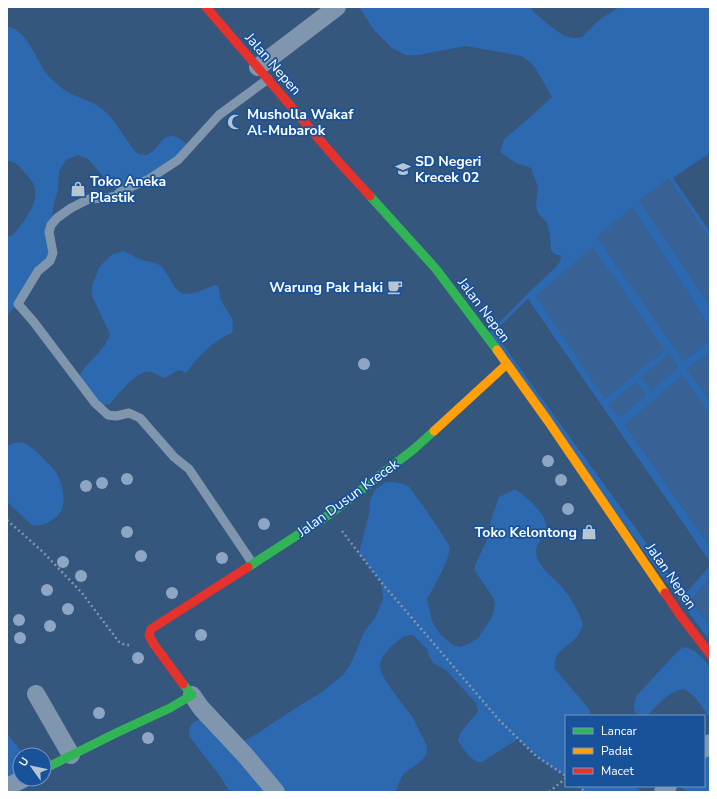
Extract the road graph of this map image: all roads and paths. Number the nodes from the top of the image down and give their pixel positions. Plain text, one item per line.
1 (206, 7) edge
2 (337, 7) edge
3 (263, 73) junction
4 (507, 364) junction
5 (330, 514) junction
6 (7, 520) edge
7 (253, 564) junction
8 (149, 635) junction
9 (710, 654) edge
10 (36, 694) dead end
11 (192, 696) junction
12 (71, 755) junction
13 (52, 765) edge
14 (565, 776) edge
15 (565, 778) edge
16 (276, 792) edge
17 (549, 792) edge

1 - 3 street, Jalan Nepen
2 - 3 street
3 - 4 street, Jalan Nepen
3 - 7 lane
4 - 5 street, Jalan Dusun Krecek
4 - 9 street, Jalan Nepen
5 - 7 street, Jalan Dusun Krecek
5 - 14 path
6 - 8 path
7 - 8 street, Jalan Dusun Krecek
8 - 11 street
10 - 12 street
11 - 12 street
11 - 16 street
12 - 13 street
15 - 17 path

